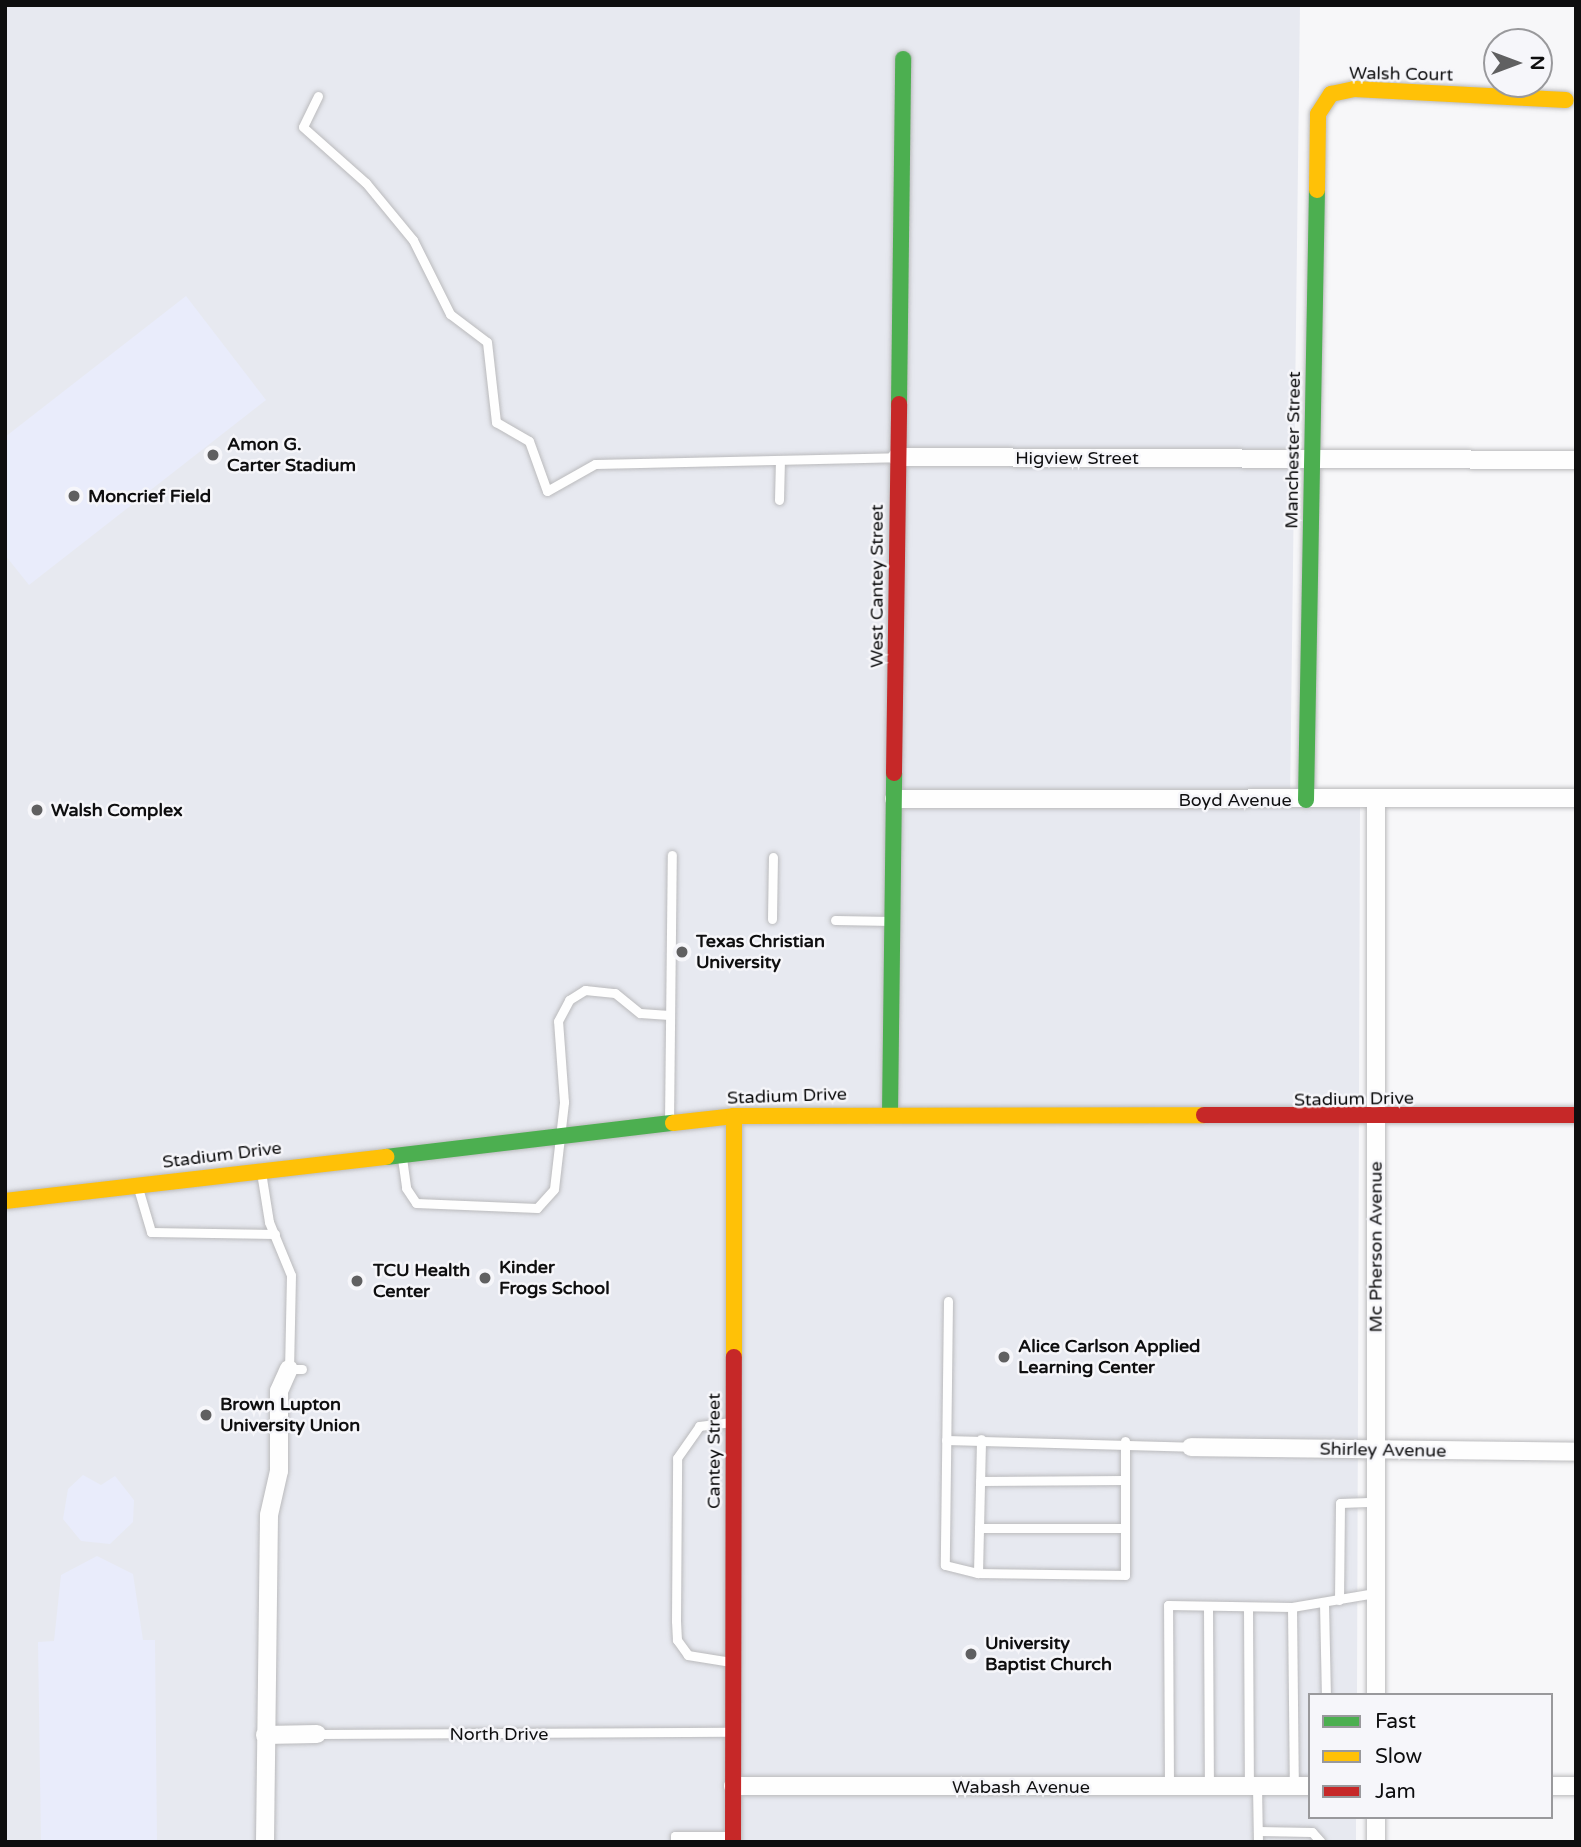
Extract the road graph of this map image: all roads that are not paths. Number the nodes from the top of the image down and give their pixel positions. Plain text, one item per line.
1 (903, 59) dead end
2 (318, 96) dead end
3 (1566, 100) dead end
4 (1323, 101) joint
5 (897, 457) junction
6 (1312, 459) junction
7 (780, 460) junction
8 (1576, 460) edge
9 (779, 500) dead end
10 (1576, 798) edge
11 (894, 799) junction
12 (1306, 800) junction
13 (1376, 800) junction
14 (672, 855) dead end
15 (773, 857) dead end
16 (772, 919) dead end
17 (835, 920) dead end
18 (892, 921) junction
19 (668, 1015) junction
20 (890, 1114) junction
21 (1576, 1115) edge
22 (734, 1116) junction
23 (1376, 1117) junction
24 (668, 1123) junction
25 (558, 1132) junction
26 (401, 1152) junction
27 (261, 1170) junction
28 (138, 1185) junction
29 (5, 1201) edge
30 (275, 1234) junction
31 (948, 1301) dead end
32 (296, 1369) joint
33 (734, 1422) junction
34 (981, 1439) junction
35 (946, 1440) junction
36 (1125, 1441) junction
37 (1191, 1447) joint
38 (1376, 1450) junction
39 (1576, 1452) edge
40 (1125, 1480) junction
41 (980, 1482) junction
42 (1375, 1502) junction
43 (979, 1528) junction
44 (1125, 1528) junction
45 (978, 1573) junction
46 (1375, 1593) junction
47 (1339, 1600) junction
48 (1324, 1603) junction
49 (1292, 1607) junction
50 (1208, 1608) junction
51 (1248, 1608) junction
52 (734, 1662) junction
53 (1326, 1693) edge
54 (1376, 1693) edge
55 (733, 1732) junction
56 (317, 1734) joint
57 (265, 1735) junction
58 (733, 1786) junction
59 (1253, 1786) junction
60 (1302, 1786) edge
61 (1553, 1786) edge
62 (1576, 1786) edge
63 (1169, 1787) junction
64 (1209, 1787) junction
65 (1376, 1819) edge
66 (1258, 1831) junction
67 (733, 1839) edge
68 (264, 1842) edge
69 (675, 1842) edge
70 (1258, 1842) edge
71 (1321, 1842) edge
72 (1376, 1842) edge

1 - 5 street, West Cantey Street
2 - 7 lane, Higview Street
3 - 4 street, Walsh Court
4 - 6 street, Manchester Street
5 - 6 street, Higview Street
5 - 7 lane, Higview Street
5 - 11 street, West Cantey Street
6 - 8 street, Higview Street
6 - 12 street, Manchester Street
7 - 9 lane
10 - 13 street, Boyd Avenue
11 - 12 street, Boyd Avenue
11 - 18 street, West Cantey Street
12 - 13 street, Boyd Avenue
13 - 23 street, Mc Pherson Avenue
14 - 19 lane
15 - 16 lane
17 - 18 lane
18 - 20 street, West Cantey Street
19 - 24 lane
19 - 25 lane
20 - 22 street, Stadium Drive
20 - 23 street, Stadium Drive
21 - 23 street, Stadium Drive
22 - 24 street, Stadium Drive
22 - 33 street, Cantey Street
23 - 38 street, Mc Pherson Avenue
24 - 25 street, Stadium Drive
25 - 26 street, Stadium Drive
25 - 26 lane
26 - 27 street, Stadium Drive
27 - 28 street, Stadium Drive
27 - 30 lane
28 - 29 street, Stadium Drive
28 - 30 lane
30 - 32 lane
31 - 35 lane
32 - 57 street
33 - 52 street, Cantey Street
33 - 52 lane
34 - 35 lane
34 - 36 lane
34 - 41 lane
35 - 45 lane
36 - 37 lane
36 - 40 lane
37 - 38 street, Shirley Avenue
38 - 39 street, Shirley Avenue
38 - 42 street, Mc Pherson Avenue
40 - 41 lane
40 - 44 lane
41 - 43 lane
42 - 46 street, Mc Pherson Avenue
42 - 47 lane
43 - 44 lane
43 - 45 lane
44 - 45 lane
46 - 47 lane
46 - 54 street, Mc Pherson Avenue
47 - 48 lane
48 - 49 lane
48 - 53 lane
49 - 51 lane
49 - 60 lane
50 - 51 lane
50 - 63 lane
50 - 64 lane
51 - 59 lane
52 - 55 street, Cantey Street
55 - 56 lane, North Drive
55 - 58 street, Cantey Street
56 - 57 street, North Drive
57 - 68 street
58 - 63 street, Wabash Avenue
58 - 67 street
59 - 60 street, Wabash Avenue
59 - 64 street, Wabash Avenue
59 - 66 lane
61 - 62 street
63 - 64 street, Wabash Avenue
65 - 72 street
66 - 70 lane
66 - 71 lane
67 - 69 lane

